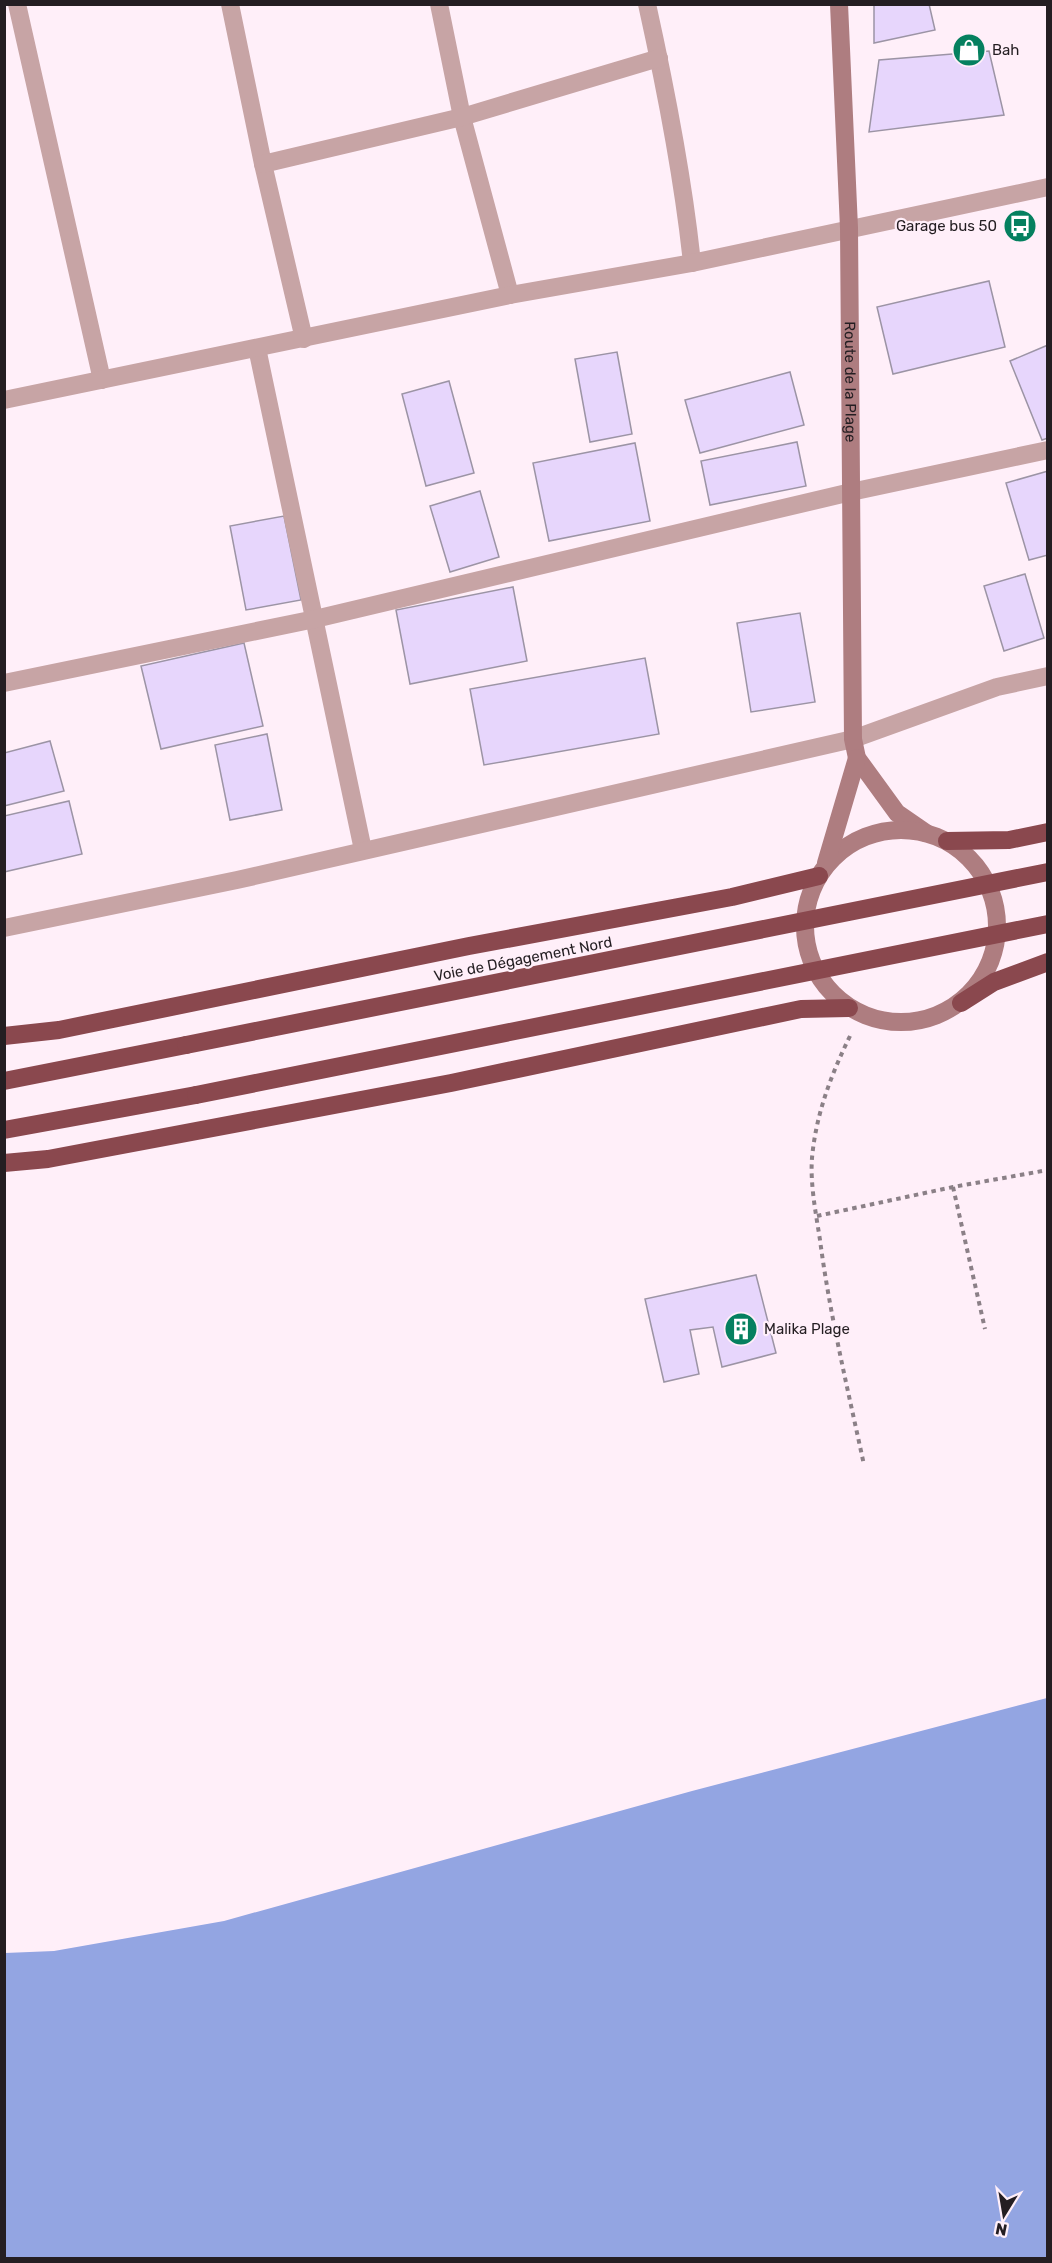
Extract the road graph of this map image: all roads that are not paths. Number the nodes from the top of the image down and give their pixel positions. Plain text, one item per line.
1 (18, 4) edge
2 (230, 4) edge
3 (439, 4) edge
4 (647, 4) edge
5 (839, 4) edge
6 (659, 58) junction
7 (462, 117) junction
8 (263, 164) junction
9 (1047, 187) edge
10 (849, 228) junction
11 (692, 263) junction
12 (510, 295) junction
13 (304, 339) junction
14 (257, 348) junction
15 (102, 381) junction
16 (4, 400) edge
17 (1047, 450) edge
18 (851, 492) junction
19 (315, 620) junction
20 (1047, 676) edge
21 (4, 683) edge
22 (853, 739) junction
23 (857, 758) junction
24 (1047, 832) edge
25 (926, 833) junction
26 (947, 842) junction
27 (363, 850) junction
28 (822, 872) junction
29 (1047, 872) edge
30 (1047, 924) edge
31 (4, 928) edge
32 (1047, 962) edge
33 (961, 1003) junction
34 (849, 1008) junction
35 (4, 1036) edge
36 (4, 1081) edge
37 (4, 1130) edge
38 (4, 1163) edge

1 - 15 street
2 - 8 street
3 - 7 street
4 - 6 street
5 - 10 main road, Route de la Plage
6 - 7 street
6 - 11 street
7 - 8 street
7 - 12 street
8 - 13 street
9 - 10 street
10 - 11 street
10 - 18 main road, Route de la Plage
11 - 12 street
12 - 13 street
13 - 14 street
14 - 15 street
14 - 19 street
15 - 16 street
17 - 18 street
18 - 19 street
18 - 22 main road, Route de la Plage
19 - 21 street
19 - 27 street
20 - 22 street
22 - 23 main road, Route de la Plage
22 - 27 street
23 - 25 main road
23 - 28 main road
24 - 26 highway
25 - 26 main road
25 - 28 main road
26 - 33 main road
27 - 31 street
28 - 34 main road
28 - 35 highway
29 - 36 highway, Voie de Dégagement Nord, bridge
30 - 37 highway, bridge
32 - 33 highway
33 - 34 main road
34 - 38 highway

